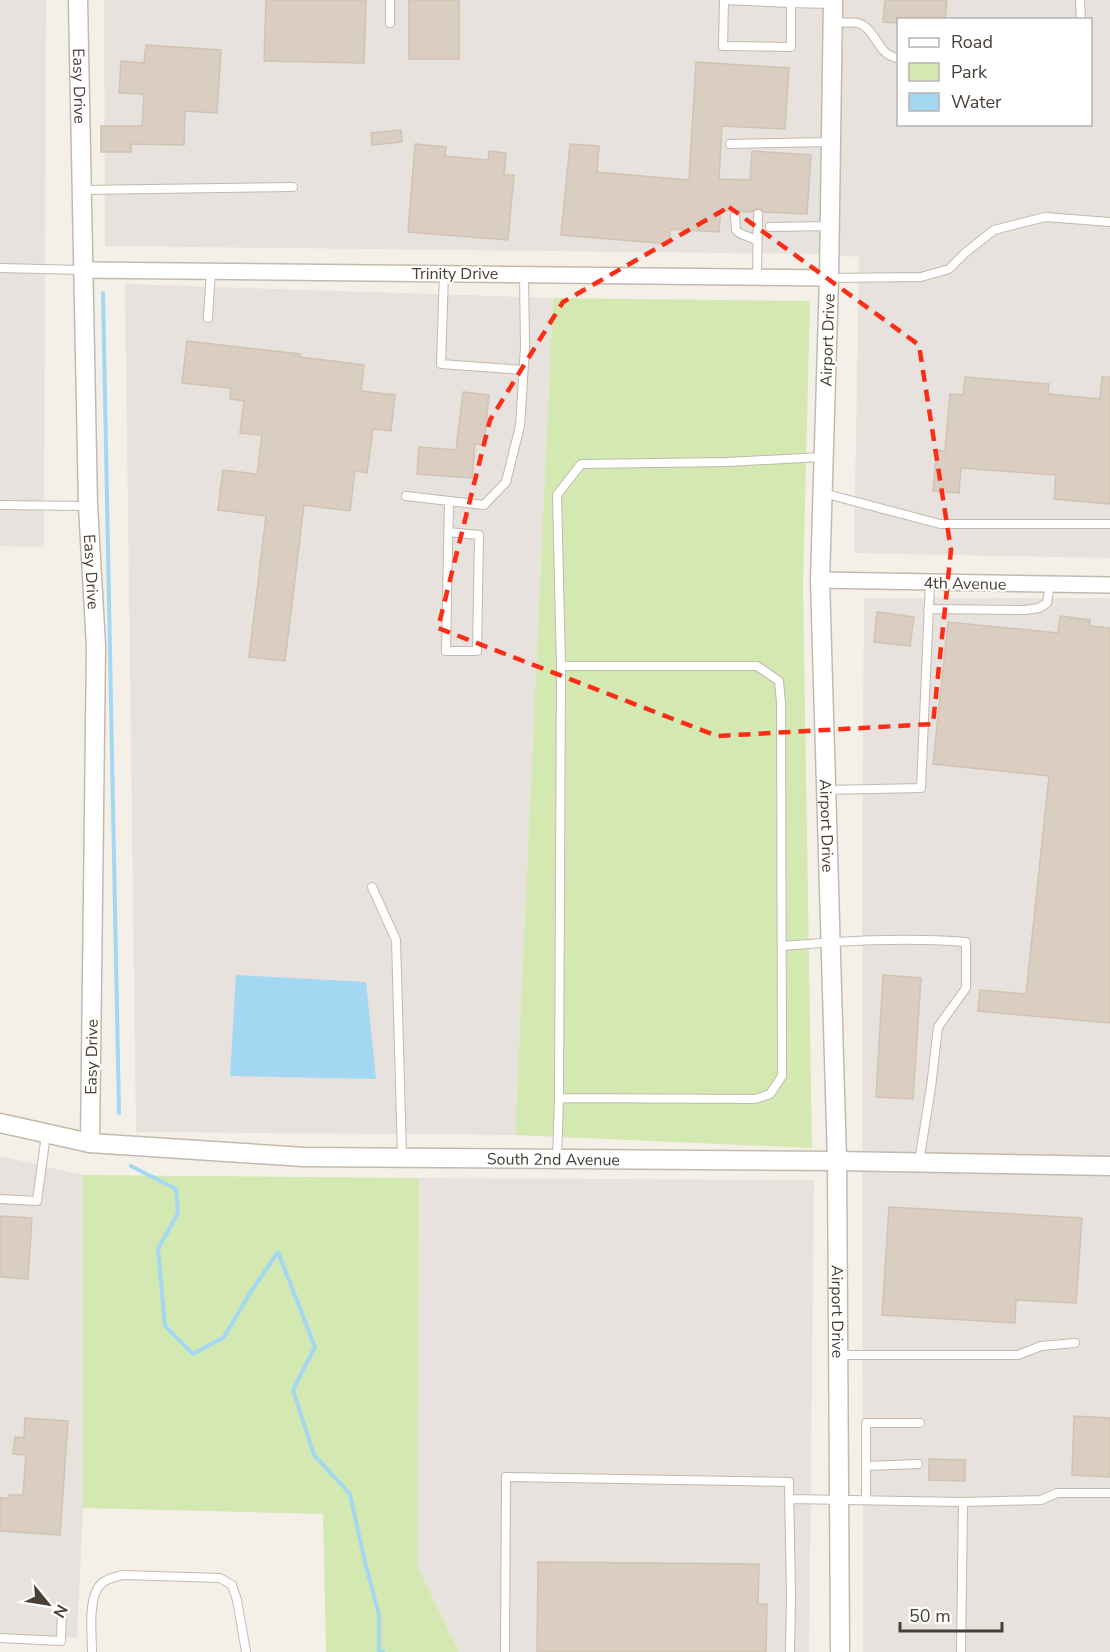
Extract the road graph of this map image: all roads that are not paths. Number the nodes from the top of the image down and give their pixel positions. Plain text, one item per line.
1 (78, 0) edge
2 (390, 0) edge
3 (1080, 0) edge
4 (807, 2) edge
5 (833, 2) edge
6 (791, 3) junction
7 (1081, 18) edge
8 (833, 22) junction
9 (390, 23) dead end
10 (897, 59) edge
11 (831, 142) junction
12 (730, 144) dead end
13 (294, 187) dead end
14 (81, 190) junction
15 (758, 214) dead end
16 (735, 216) dead end
17 (1110, 222) edge
18 (830, 226) junction
19 (770, 227) dead end
20 (757, 240) junction
21 (0, 268) edge
22 (82, 270) junction
23 (212, 271) junction
24 (444, 273) junction
25 (524, 274) junction
26 (757, 277) junction
27 (828, 278) junction
28 (208, 318) dead end
29 (523, 370) junction
30 (824, 456) junction
31 (823, 493) junction
32 (406, 496) dead end
33 (449, 501) junction
34 (0, 505) edge
35 (88, 506) junction
36 (1110, 524) edge
37 (448, 532) junction
38 (820, 580) junction
39 (930, 582) junction
40 (1050, 584) junction
41 (1110, 585) edge
42 (928, 609) junction
43 (561, 666) junction
44 (826, 790) junction
45 (372, 887) dead end
46 (832, 942) junction
47 (782, 946) junction
48 (559, 1098) junction
49 (0, 1123) edge
50 (46, 1134) junction
51 (90, 1143) junction
52 (402, 1158) junction
53 (557, 1159) junction
54 (837, 1161) junction
55 (919, 1162) junction
56 (1110, 1166) edge
57 (0, 1198) edge
58 (1075, 1343) dead end
59 (838, 1355) junction
60 (920, 1423) dead end
61 (918, 1464) dead end
62 (866, 1466) junction
63 (1110, 1493) edge
64 (789, 1499) junction
65 (839, 1499) junction
66 (866, 1500) junction
67 (963, 1502) junction
68 (62, 1609) dead end
69 (0, 1638) edge
70 (92, 1652) edge
71 (246, 1652) edge
72 (506, 1652) edge
73 (790, 1652) edge
74 (840, 1652) edge
75 (961, 1652) edge

1 - 14 street, Easy Drive
2 - 9 lane
3 - 7 lane
4 - 5 lane
4 - 6 lane
5 - 8 street, Airport Drive
6 - 6 lane
8 - 10 lane
8 - 11 street, Airport Drive
11 - 12 lane
11 - 18 street, Airport Drive
13 - 14 lane
14 - 22 street, Easy Drive
15 - 20 lane
16 - 20 lane
17 - 27 lane
18 - 19 lane
18 - 27 street, Airport Drive
20 - 26 lane
21 - 22 lane
22 - 23 street, Trinity Drive
22 - 35 street, Easy Drive
23 - 24 street, Trinity Drive
23 - 28 lane
24 - 25 street, Trinity Drive
24 - 29 lane
25 - 26 street, Trinity Drive
25 - 29 lane
26 - 27 street, Trinity Drive
27 - 30 street, Airport Drive
29 - 33 lane
30 - 31 street, Airport Drive
30 - 43 lane
31 - 36 lane
31 - 38 street, Airport Drive
32 - 33 lane
33 - 37 lane
34 - 35 lane
35 - 51 street, Easy Drive
37 - 37 lane
38 - 39 street, 4th Avenue
38 - 44 street, Airport Drive
39 - 40 street, 4th Avenue
39 - 42 lane
40 - 41 street, 4th Avenue
40 - 42 lane
42 - 44 lane
43 - 47 lane
43 - 48 lane
44 - 46 street, Airport Drive
45 - 52 lane
46 - 47 lane
46 - 54 street, Airport Drive
46 - 55 lane
47 - 48 lane
48 - 53 lane
49 - 50 street, South 2nd Avenue
50 - 51 street, South 2nd Avenue
50 - 57 lane
51 - 52 street, South 2nd Avenue
52 - 53 street, South 2nd Avenue
53 - 54 street, South 2nd Avenue
54 - 55 street, South 2nd Avenue
54 - 59 street, Airport Drive
55 - 56 street, South 2nd Avenue
58 - 59 lane
59 - 65 street, Airport Drive
60 - 62 lane
61 - 62 lane
62 - 66 lane
63 - 67 lane
64 - 65 lane
64 - 72 lane
64 - 73 lane
65 - 66 lane
65 - 74 street, Airport Drive
66 - 67 lane
67 - 75 lane
68 - 69 lane
70 - 71 lane

